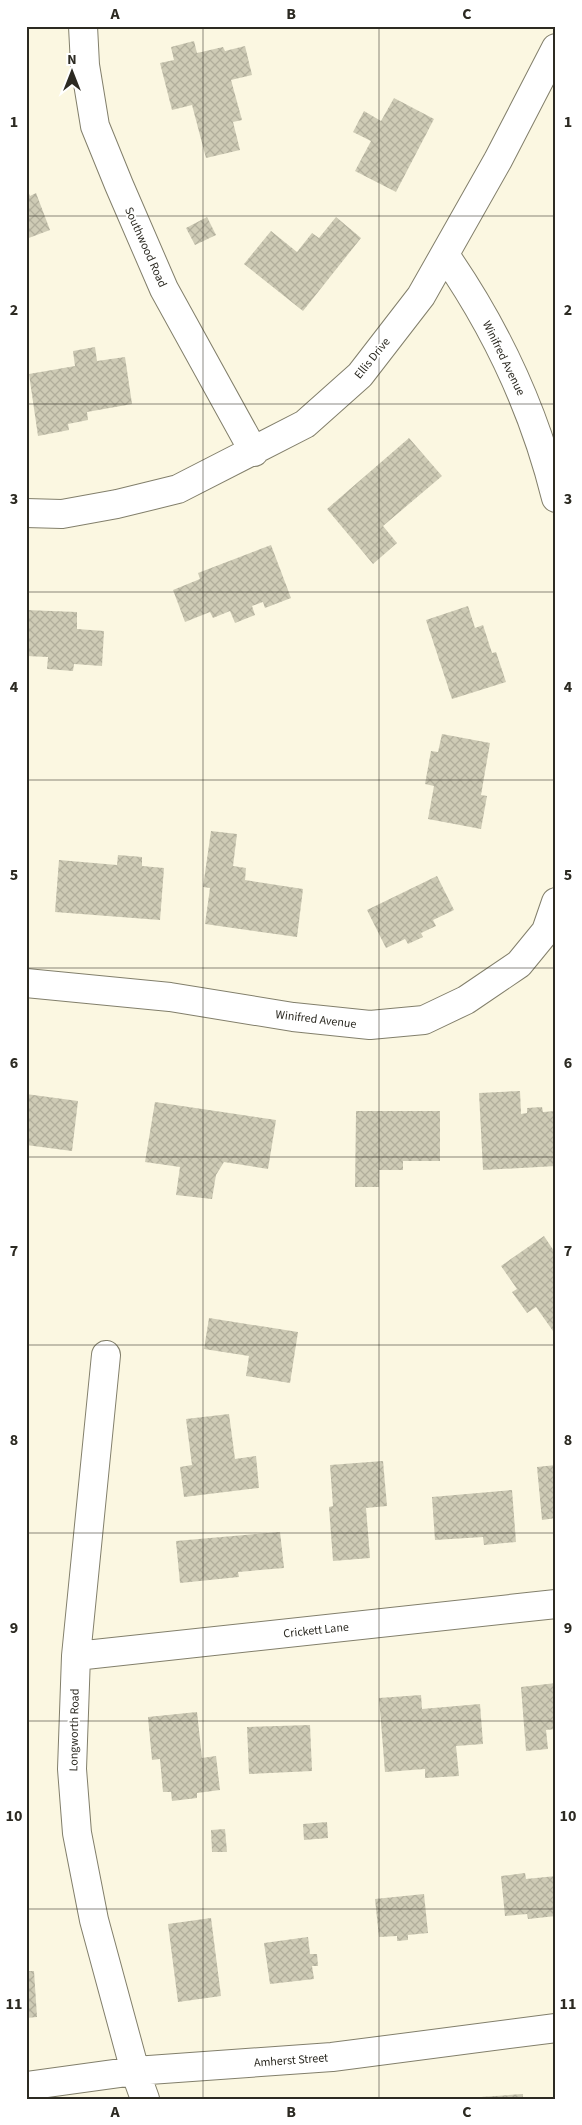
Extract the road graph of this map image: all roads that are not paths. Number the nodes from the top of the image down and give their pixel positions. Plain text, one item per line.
1 (83, 26) edge
2 (556, 48) edge
3 (445, 255) junction
4 (254, 452) junction
5 (556, 498) edge
6 (26, 513) edge
7 (556, 902) edge
8 (551, 940) edge
9 (26, 983) edge
10 (106, 1355) dead end
11 (556, 1604) edge
12 (76, 1656) junction
13 (556, 2028) edge
14 (135, 2070) junction
15 (26, 2086) edge
16 (145, 2099) edge

1 - 4 street, Southwood Road
2 - 3 street, Ellis Drive
3 - 4 street, Ellis Drive
3 - 5 street, Winifred Avenue
4 - 6 street, Ellis Drive
7 - 8 street, Winifred Avenue
8 - 9 street, Winifred Avenue
10 - 12 street, Longworth Road
11 - 12 street, Crickett Lane
12 - 14 street, Longworth Road
13 - 14 street, Amherst Street
14 - 15 street, Amherst Street
14 - 16 street, Longworth Road

